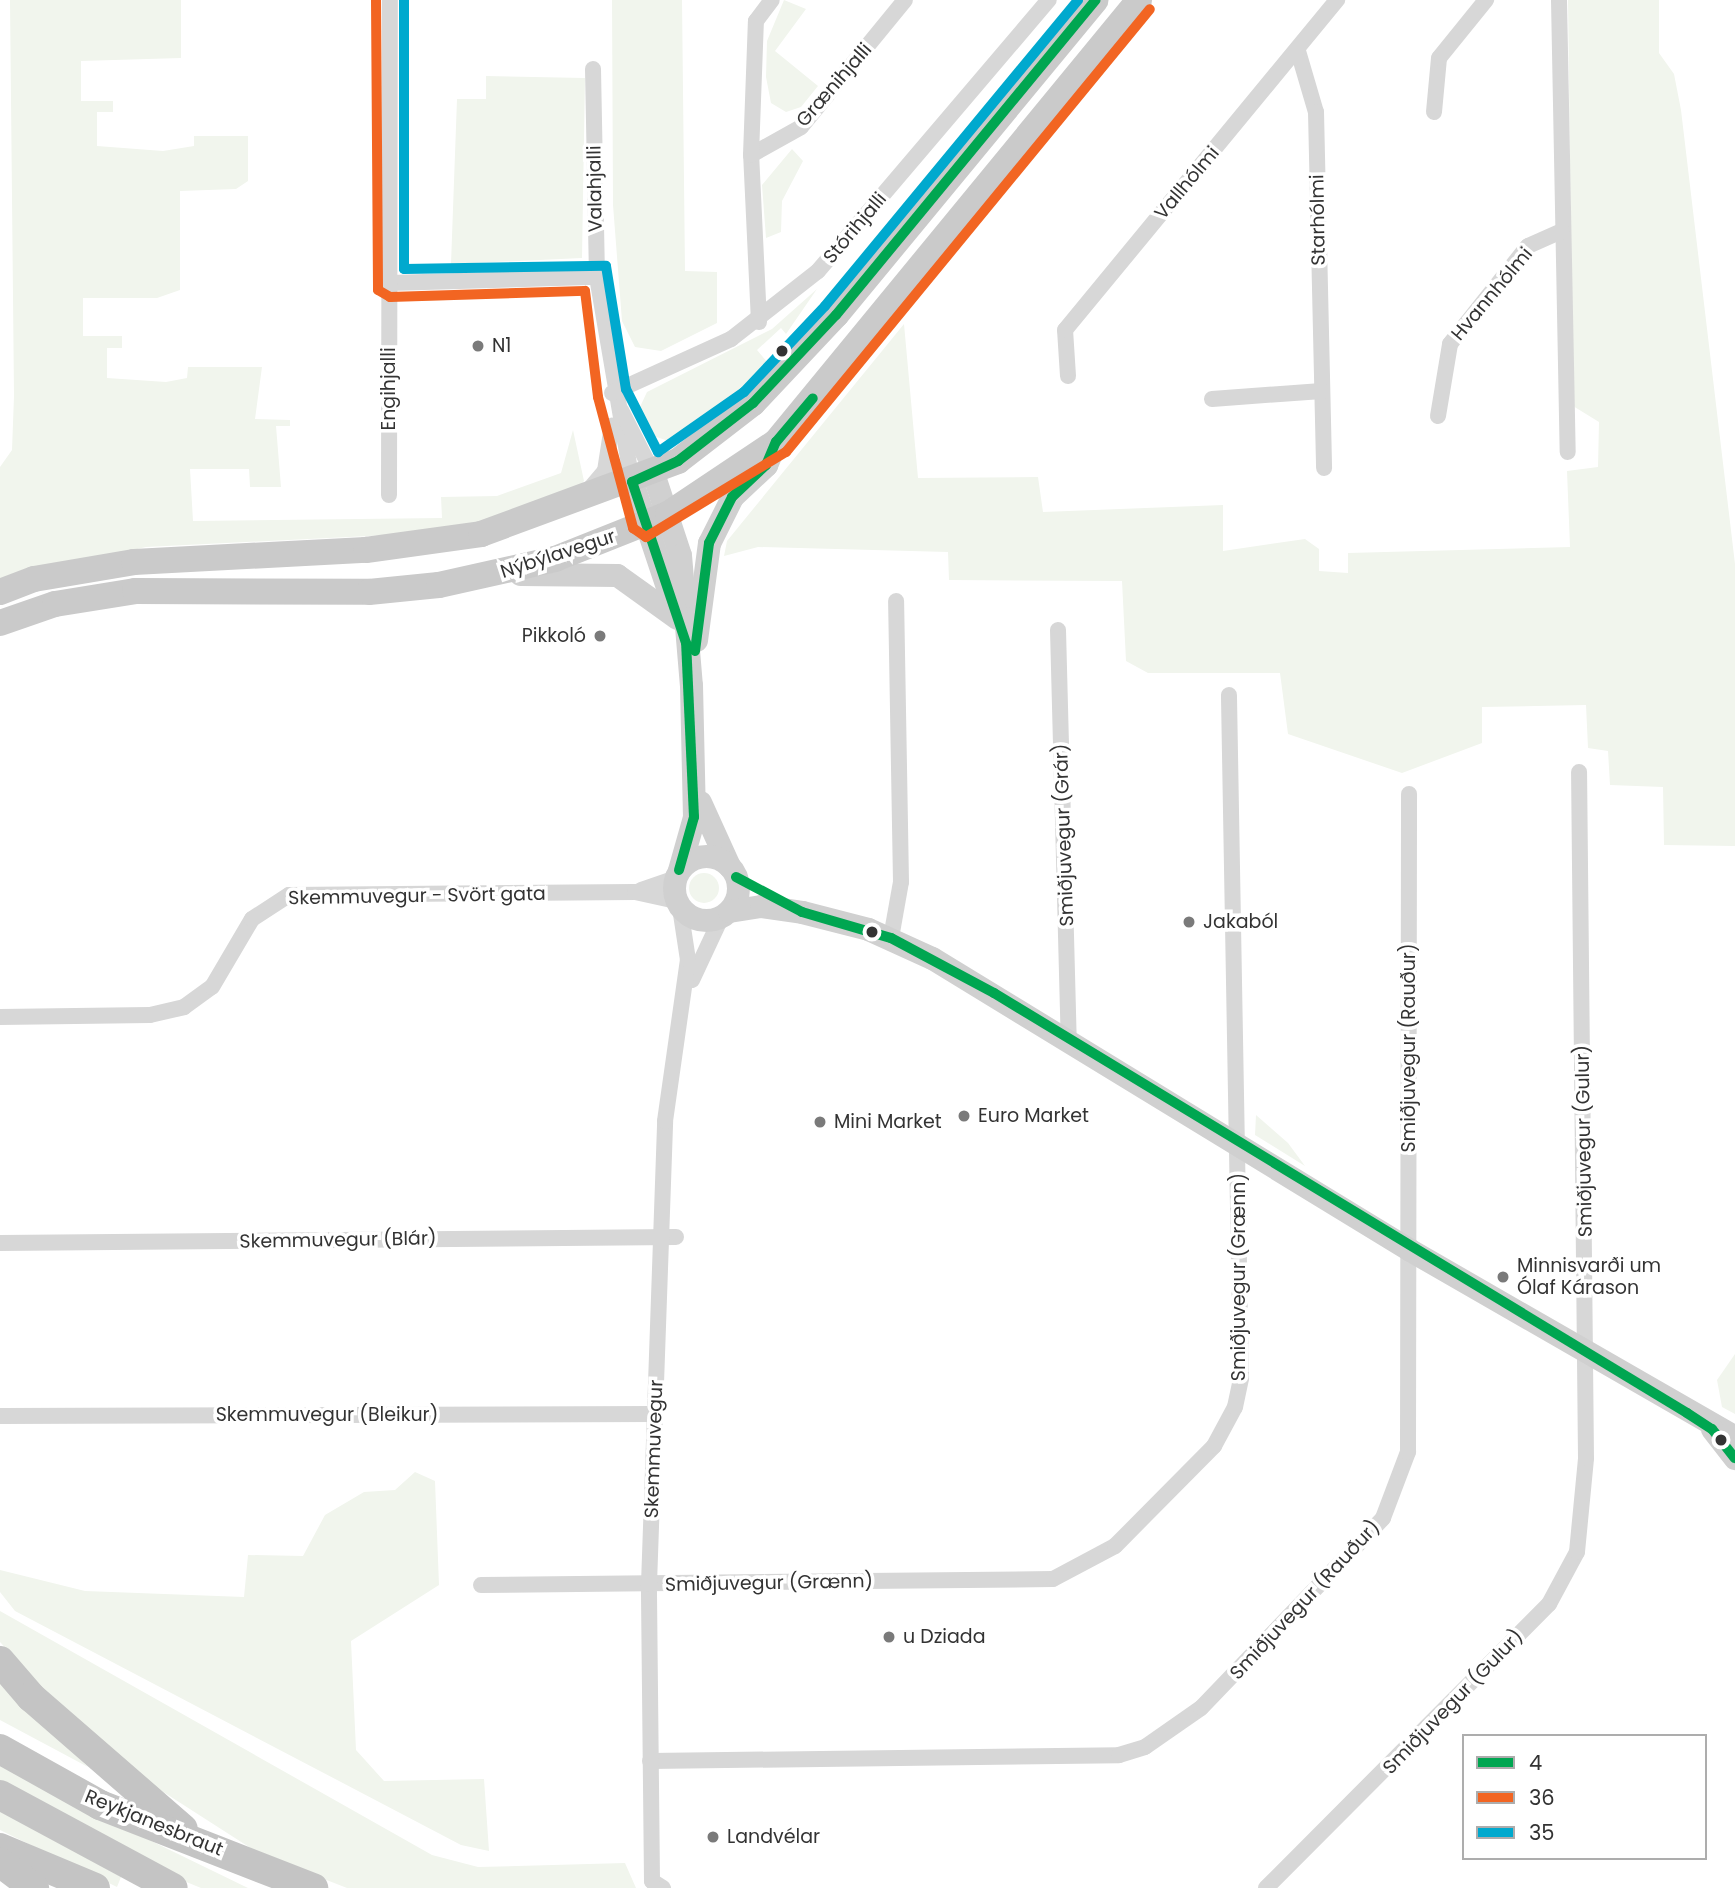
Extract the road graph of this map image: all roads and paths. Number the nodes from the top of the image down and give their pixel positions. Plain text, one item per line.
1 (390, 0) edge
2 (772, 0) edge
3 (905, 0) edge
4 (1049, 0) edge
5 (1096, 0) edge
6 (1139, 0) edge
7 (1337, 0) edge
8 (1486, 0) edge
9 (1559, 0) edge
10 (1298, 51) junction
11 (593, 69) dead end
12 (1434, 112) dead end
13 (751, 155) junction
14 (1562, 231) junction
15 (597, 277) junction
16 (390, 283) junction
17 (760, 322) junction
18 (1068, 376) dead end
19 (1322, 391) junction
20 (612, 393) junction
21 (1212, 399) dead end
22 (1438, 416) dead end
23 (776, 442) junction
24 (1568, 452) dead end
25 (1324, 468) dead end
26 (643, 477) junction
27 (389, 495) dead end
28 (568, 505) junction
29 (657, 519) junction
30 (500, 574) junction
31 (0, 592) edge
32 (896, 601) dead end
33 (677, 618) junction
34 (0, 623) edge
35 (1059, 630) dead end
36 (686, 643) junction
37 (691, 685) junction
38 (1229, 695) dead end
39 (1579, 772) dead end
40 (695, 786) junction
41 (1409, 794) dead end
42 (732, 872) junction
43 (677, 889) junction
44 (802, 912) junction
45 (726, 913) junction
46 (891, 938) junction
47 (683, 1005) junction
48 (0, 1017) edge
49 (1069, 1039) junction
50 (1239, 1142) junction
51 (659, 1236) junction
52 (676, 1237) dead end
53 (0, 1243) edge
54 (1410, 1250) junction
55 (1586, 1352) junction
56 (655, 1414) junction
57 (0, 1416) edge
58 (1712, 1429) junction
59 (1735, 1437) edge
60 (1735, 1458) edge
61 (481, 1584) dead end
62 (649, 1584) junction
63 (0, 1661) edge
64 (0, 1749) edge
65 (650, 1761) junction
66 (0, 1796) edge
67 (194, 1838) junction
68 (0, 1848) edge
69 (0, 1862) edge
70 (34, 1888) edge
71 (95, 1888) edge
72 (173, 1888) edge
73 (313, 1888) edge
74 (663, 1888) edge
75 (1266, 1888) edge

1 - 16 street, Engihjalli
2 - 13 street
3 - 13 street, Grænihjalli
4 - 17 street, Stórihjalli
5 - 26 main road
6 - 23 main road, Nýbýlavegur
7 - 10 street, Vallhólmi
8 - 12 street
9 - 14 street, Hvannhólmi
10 - 18 street, Vallhólmi
10 - 19 street, Starhólmi
11 - 15 street, Valahjalli
13 - 17 street
14 - 22 street, Hvannhólmi
14 - 24 street, Hvannhólmi
15 - 16 street
15 - 20 street, Valahjalli
16 - 27 street, Engihjalli
17 - 20 street, Stórihjalli
19 - 21 street
19 - 25 street, Starhólmi
20 - 26 street, Valahjalli
20 - 26 street, Valahjalli
20 - 28 street
23 - 29 main road, Nýbýlavegur
23 - 37 street
26 - 28 main road
26 - 29 street, Valahjalli
28 - 31 main road
29 - 30 main road, Nýbýlavegur
29 - 33 street, Skemmuvegur
29 - 36 street, Skemmuvegur
30 - 33 street
30 - 34 main road, Nýbýlavegur
32 - 46 street
33 - 36 street, Skemmuvegur
35 - 49 street, Smiðjuvegur (Grár)
36 - 37 street, Skemmuvegur
37 - 40 street, Skemmuvegur
38 - 50 street, Smiðjuvegur (Grænn)
39 - 55 street, Smiðjuvegur (Gulur)
40 - 42 street, Skemmuvegur
40 - 43 street, Skemmuvegur
41 - 54 street, Smiðjuvegur (Rauður)
42 - 43 street
42 - 44 street
42 - 45 street
43 - 45 street
43 - 47 street, Skemmuvegur
43 - 48 street, Skemmuvegur - Svört gata
44 - 45 street
44 - 46 street
45 - 47 street, Skemmuvegur
46 - 49 street
47 - 51 street, Skemmuvegur
49 - 50 street
50 - 54 street
50 - 62 street, Smiðjuvegur (Grænn)
51 - 52 street, Skemmuvegur (Blár)
51 - 53 street, Skemmuvegur (Blár)
51 - 56 street, Skemmuvegur
54 - 55 street
54 - 65 street, Smiðjuvegur (Rauður)
55 - 58 street
55 - 75 street, Smiðjuvegur (Gulur)
56 - 57 street, Skemmuvegur (Bleikur)
56 - 62 street, Skemmuvegur
58 - 59 street
58 - 60 street
61 - 62 street, Smiðjuvegur (Grænn)
62 - 65 street, Skemmuvegur
63 - 67 highway
64 - 67 highway, Reykjanesbraut
65 - 74 street, Skemmuvegur
66 - 72 highway
67 - 73 highway, Reykjanesbraut
68 - 71 highway
69 - 70 highway

